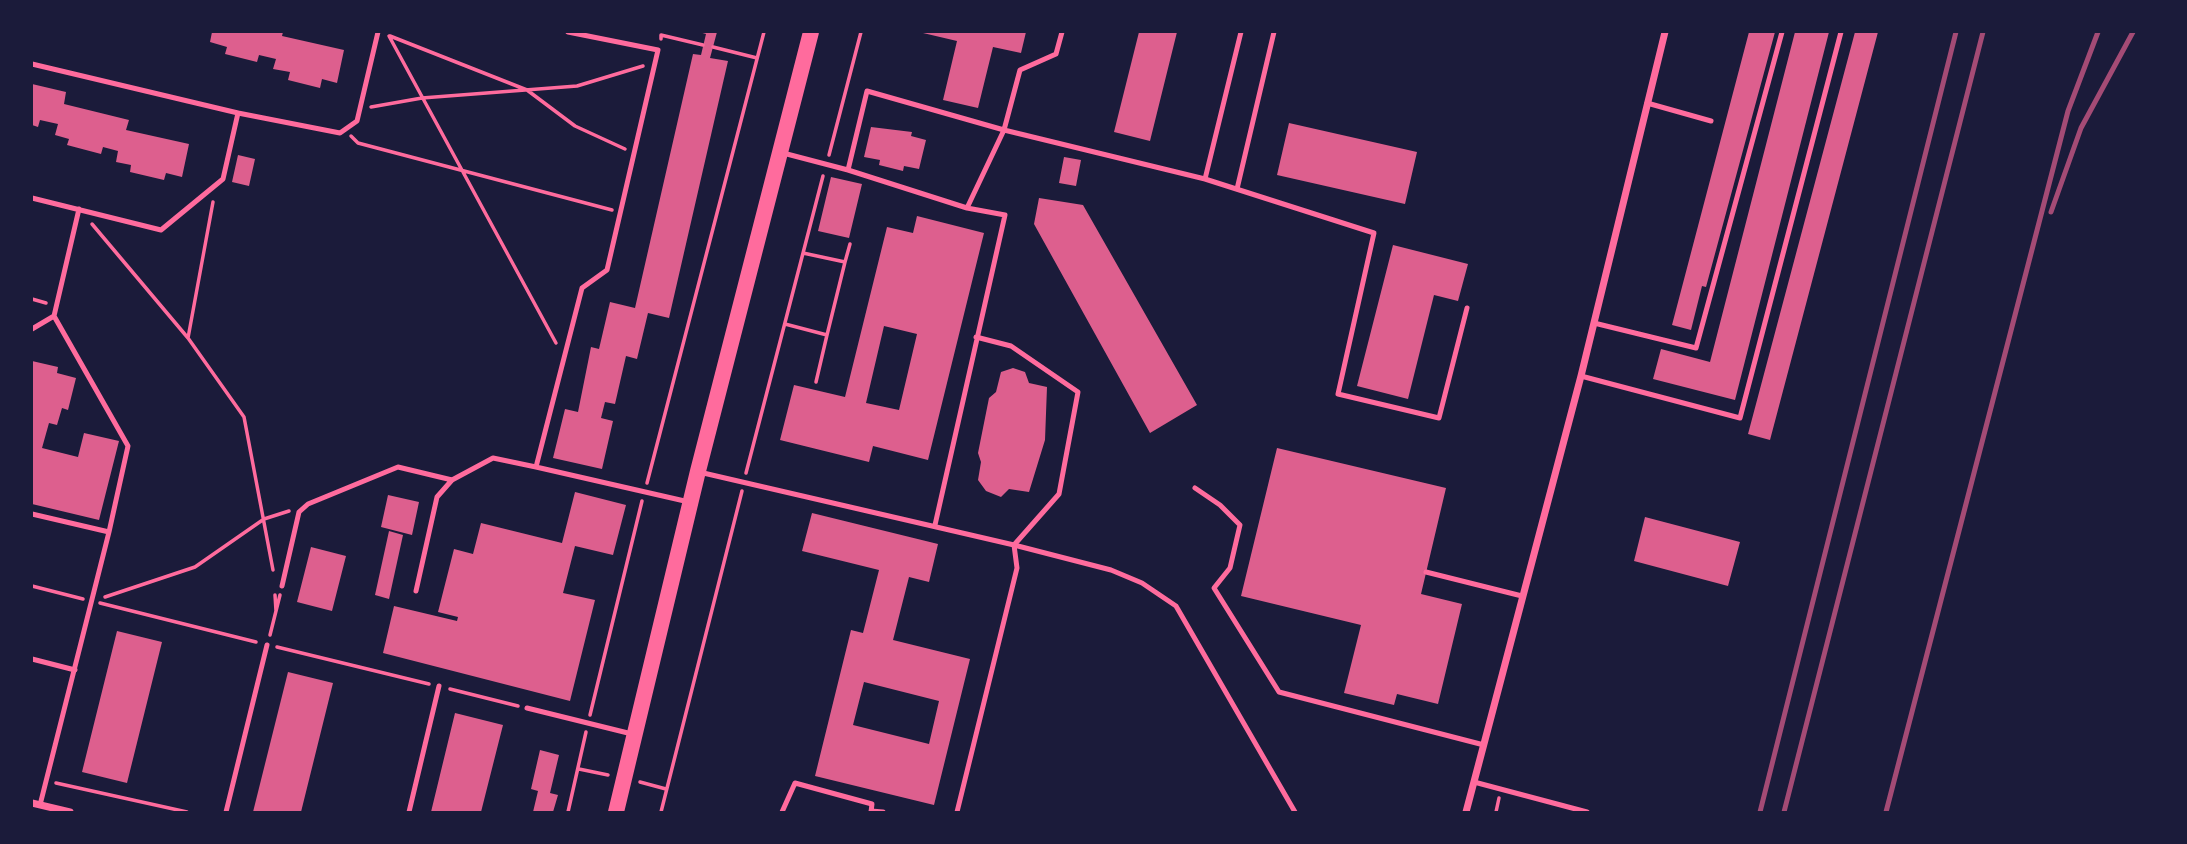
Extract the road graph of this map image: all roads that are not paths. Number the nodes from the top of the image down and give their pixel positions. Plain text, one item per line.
1 (378, 32) edge
2 (568, 32) edge
3 (811, 32) edge
4 (1062, 32) edge
5 (1241, 32) edge
6 (1274, 32) edge
7 (1665, 32) edge
8 (1782, 32) edge
9 (1841, 32) edge
10 (32, 64) edge
11 (1647, 103) junction
12 (238, 113) junction
13 (1711, 121) dead end
14 (1004, 130) junction
15 (779, 152) junction
16 (848, 170) junction
17 (1205, 179) junction
18 (1237, 189) junction
19 (32, 198) edge
20 (967, 208) junction
21 (79, 209) junction
22 (1467, 308) dead end
23 (54, 316) junction
24 (1594, 323) junction
25 (32, 329) edge
26 (976, 337) junction
27 (1581, 376) junction
28 (536, 467) junction
29 (698, 471) junction
30 (452, 480) junction
31 (1195, 488) dead end
32 (691, 503) junction
33 (32, 514) edge
34 (935, 525) junction
35 (109, 532) junction
36 (1014, 545) junction
37 (1426, 572) dead end
38 (282, 586) road end
39 (416, 591) dead end
40 (1522, 596) junction
41 (267, 645) road end
42 (32, 659) edge
43 (75, 670) junction
44 (439, 687) dead end
45 (527, 708) dead end
46 (635, 734) junction
47 (1484, 745) junction
48 (1474, 782) junction
49 (32, 803) edge
50 (40, 805) junction
51 (871, 812) edge
52 (70, 813) edge
53 (226, 813) edge
54 (409, 813) edge
55 (616, 813) edge
56 (782, 813) edge
57 (883, 813) edge
58 (957, 813) edge
59 (1294, 813) edge
60 (1466, 813) edge
61 (1587, 813) edge

1 - 12 lane
2 - 28 lane
3 - 15 main road
4 - 14 lane
5 - 17 lane
6 - 18 lane
7 - 11 street
8 - 24 lane
9 - 27 lane
10 - 12 lane
11 - 13 lane
11 - 24 street
12 - 21 lane
14 - 16 lane
14 - 17 lane
14 - 20 lane
15 - 16 lane
15 - 29 main road
16 - 20 lane
17 - 18 lane
18 - 22 lane
19 - 21 lane
20 - 26 lane
21 - 23 lane
23 - 25 lane
23 - 35 lane
24 - 27 street
26 - 34 lane
26 - 36 lane
27 - 40 street
28 - 30 lane
28 - 32 lane
29 - 32 main road
29 - 34 lane
30 - 38 lane
30 - 39 lane
31 - 47 lane
32 - 46 main road
33 - 35 lane
34 - 36 lane
35 - 43 lane
36 - 58 lane
36 - 59 lane
37 - 40 lane
40 - 47 street
41 - 53 lane
42 - 43 lane
43 - 50 lane
44 - 54 lane
45 - 46 lane
46 - 55 main road
47 - 48 street
48 - 60 street
48 - 61 lane
49 - 50 street
50 - 52 street
51 - 56 lane
51 - 57 lane

